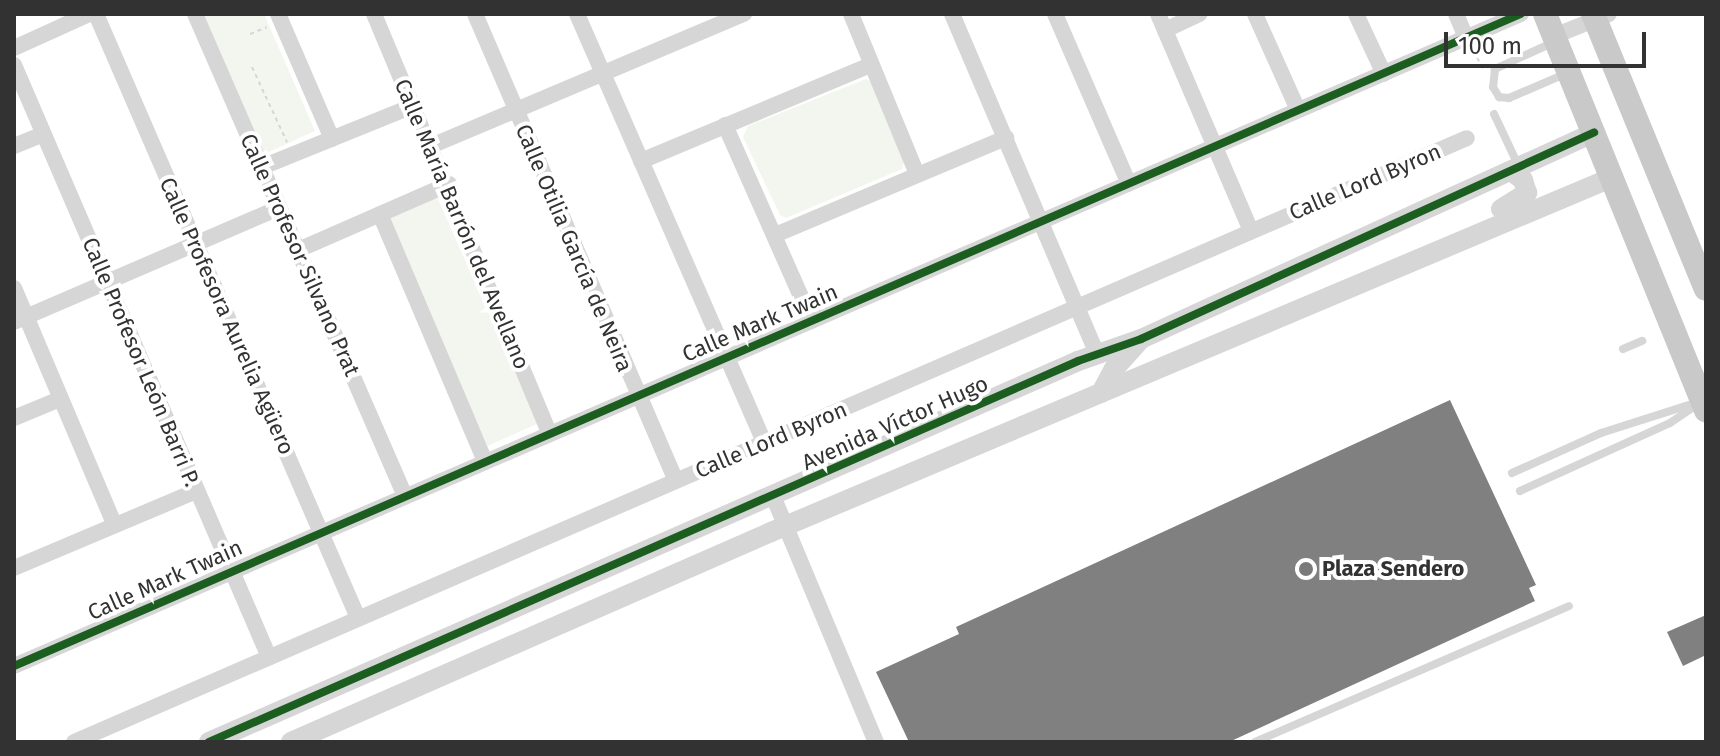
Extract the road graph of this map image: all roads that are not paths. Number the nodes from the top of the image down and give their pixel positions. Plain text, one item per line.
1 (89, 14) edge
2 (96, 14) edge
3 (195, 14) edge
4 (374, 14) edge
5 (475, 14) edge
6 (577, 14) edge
7 (744, 14) edge
8 (851, 14) edge
9 (952, 14) edge
10 (1055, 14) edge
11 (1200, 14) edge
12 (1255, 14) edge
13 (1356, 14) edge
14 (1456, 14) edge
15 (1521, 14) edge
16 (1599, 16) edge
17 (273, 20) edge
18 (1161, 22) edge
19 (1552, 30) edge
20 (1466, 37) junction
21 (14, 48) edge
22 (14, 65) edge
23 (871, 65) junction
24 (602, 71) junction
25 (1569, 72) junction
26 (1384, 74) junction
27 (413, 106) junction
28 (515, 107) junction
29 (1298, 110) junction
30 (1494, 114) dead end
31 (725, 125) junction
32 (1594, 133) junction
33 (43, 134) junction
34 (1006, 138) junction
35 (1467, 138) dead end
36 (332, 139) junction
37 (14, 146) edge
38 (431, 146) junction
39 (1216, 146) junction
40 (641, 161) junction
41 (262, 167) junction
42 (1516, 170) junction
43 (917, 174) junction
44 (1613, 177) junction
45 (449, 184) junction
46 (1129, 184) junction
47 (279, 208) junction
48 (380, 214) junction
49 (1041, 222) junction
50 (1251, 231) junction
51 (775, 235) junction
52 (194, 245) junction
53 (298, 250) junction
54 (1419, 255) junction
55 (107, 282) junction
56 (14, 288) edge
57 (1706, 289) edge
58 (1077, 307) junction
59 (20, 319) edge
60 (812, 321) junction
61 (1141, 339) junction
62 (1642, 341) dead end
63 (1623, 349) dead end
64 (1097, 354) junction
65 (726, 356) junction
66 (1101, 393) junction
67 (637, 396) junction
68 (60, 399) junction
69 (1705, 402) edge
70 (14, 418) edge
71 (550, 434) junction
72 (764, 443) junction
73 (485, 461) junction
74 (1512, 473) dead end
75 (676, 481) junction
76 (196, 491) junction
77 (1520, 491) dead end
78 (405, 496) junction
79 (773, 496) junction
80 (114, 524) junction
81 (786, 527) junction
82 (321, 532) junction
83 (14, 568) edge
84 (231, 571) junction
85 (1569, 606) dead end
86 (358, 618) junction
87 (269, 657) junction
88 (14, 666) edge
89 (74, 742) edge
90 (209, 742) edge
91 (291, 742) edge
92 (876, 742) edge
93 (1255, 742) edge

1 - 21 street
2 - 52 street, Calle Profesora Aurelia Agüero
3 - 41 street, Calle Profesor Silvano Prat
4 - 27 street, Calle María Barrón del Avellano
5 - 28 street, Calle Otilia García de Neira
6 - 24 street
7 - 24 street
8 - 23 street
9 - 34 street
10 - 46 street
11 - 18 street
12 - 29 street
13 - 26 street
14 - 20 street
15 - 20 street, Calle Mark Twain
16 - 19 street
16 - 57 main road
17 - 36 street
18 - 39 street
19 - 25 main road
19 - 25 lane
20 - 26 street, Calle Mark Twain
22 - 33 street, Calle Profesor León Barri P.
23 - 31 street
23 - 43 street
24 - 28 street
24 - 40 street
25 - 32 main road
26 - 29 street, Calle Mark Twain
27 - 36 street
27 - 38 street, Calle María Barrón del Avellano
28 - 38 street
28 - 67 street, Calle Otilia García de Neira
29 - 39 street, Calle Mark Twain
30 - 42 lane
31 - 40 street
31 - 51 street
32 - 42 street, Avenida Víctor Hugo
32 - 44 main road
33 - 37 street
33 - 55 street, Calle Profesor León Barri P.
34 - 43 street
34 - 49 street
35 - 50 street, Calle Lord Byron
36 - 41 street
38 - 45 street, Calle María Barrón del Avellano
39 - 46 street, Calle Mark Twain
39 - 50 street
40 - 65 street
41 - 47 street, Calle Profesor Silvano Prat
42 - 54 street
42 - 61 street, Avenida Víctor Hugo
43 - 51 street
44 - 54 street
44 - 69 main road
45 - 48 street
45 - 71 street, Calle María Barrón del Avellano
46 - 49 street, Calle Mark Twain
47 - 52 street
47 - 53 street, Calle Profesor Silvano Prat
48 - 53 street
48 - 73 street
49 - 58 street
49 - 60 street, Calle Mark Twain
50 - 58 street, Calle Lord Byron
51 - 60 street
52 - 55 street
52 - 82 street, Calle Profesora Aurelia Agüero
53 - 78 street, Calle Profesor Silvano Prat
54 - 66 street
55 - 59 street
55 - 76 street, Calle Profesor León Barri P.
56 - 59 street
58 - 64 street
58 - 72 street, Calle Lord Byron
59 - 68 street
60 - 65 street, Calle Mark Twain
61 - 64 street, Avenida Víctor Hugo
61 - 66 street
62 - 63 lane
64 - 79 street, Avenida Víctor Hugo
65 - 67 street, Calle Mark Twain
65 - 72 street
66 - 81 street
67 - 71 street, Calle Mark Twain
67 - 75 street, Calle Otilia García de Neira
68 - 70 street
68 - 80 street
69 - 74 lane
69 - 77 lane
71 - 73 street, Calle Mark Twain
72 - 75 street, Calle Lord Byron
73 - 78 street, Calle Mark Twain
75 - 86 street, Calle Lord Byron
76 - 80 street
76 - 84 street, Calle Profesor León Barri P.
78 - 82 street, Calle Mark Twain
79 - 81 street
79 - 90 street, Avenida Víctor Hugo
80 - 83 street
81 - 91 street
81 - 92 street
82 - 84 street, Calle Mark Twain
82 - 86 street, Calle Profesora Aurelia Agüero
84 - 87 street, Calle Profesor León Barri P.
84 - 88 street, Calle Mark Twain
85 - 93 lane
86 - 87 street, Calle Lord Byron
87 - 89 street, Calle Lord Byron

